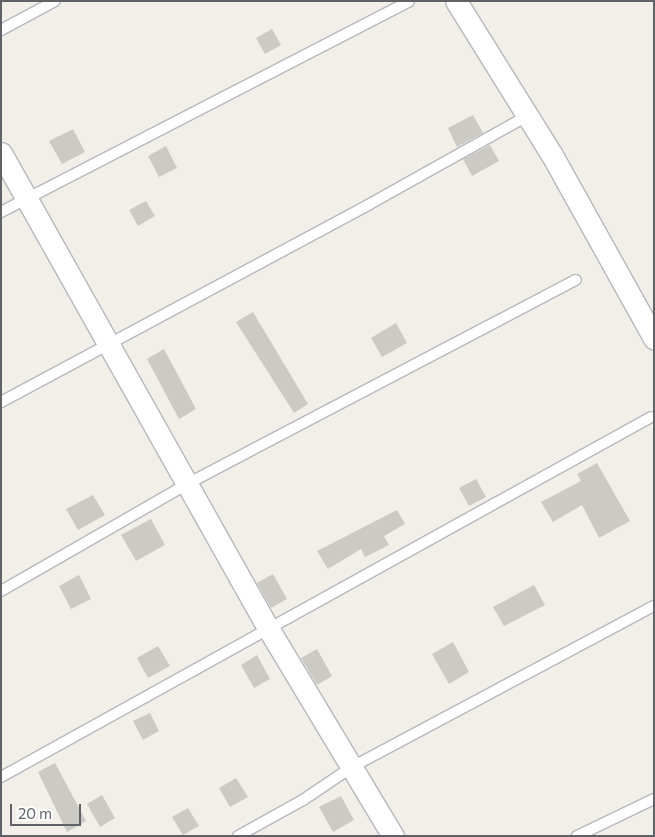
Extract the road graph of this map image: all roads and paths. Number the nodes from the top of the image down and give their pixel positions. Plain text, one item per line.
1 (55, 1) edge
2 (409, 1) edge
3 (456, 1) edge
4 (1, 30) edge
5 (527, 116) junction
6 (1, 153) edge
7 (26, 198) junction
8 (1, 212) edge
9 (576, 280) dead end
10 (654, 338) edge
11 (107, 343) junction
12 (1, 402) edge
13 (651, 417) dead end
14 (187, 484) junction
15 (1, 591) edge
16 (654, 606) edge
17 (268, 628) junction
18 (352, 767) junction
19 (1, 777) edge
20 (654, 799) edge
21 (238, 836) edge
22 (393, 836) edge
23 (577, 836) edge

1 - 4 lane
2 - 7 lane
3 - 5 street
5 - 10 street
5 - 11 lane
6 - 7 street
7 - 8 lane
7 - 11 street
9 - 14 lane
11 - 12 lane
11 - 14 street
13 - 17 lane
14 - 15 lane
14 - 17 street
16 - 18 lane
17 - 18 street
17 - 19 lane
18 - 21 lane
18 - 22 street
20 - 23 lane

